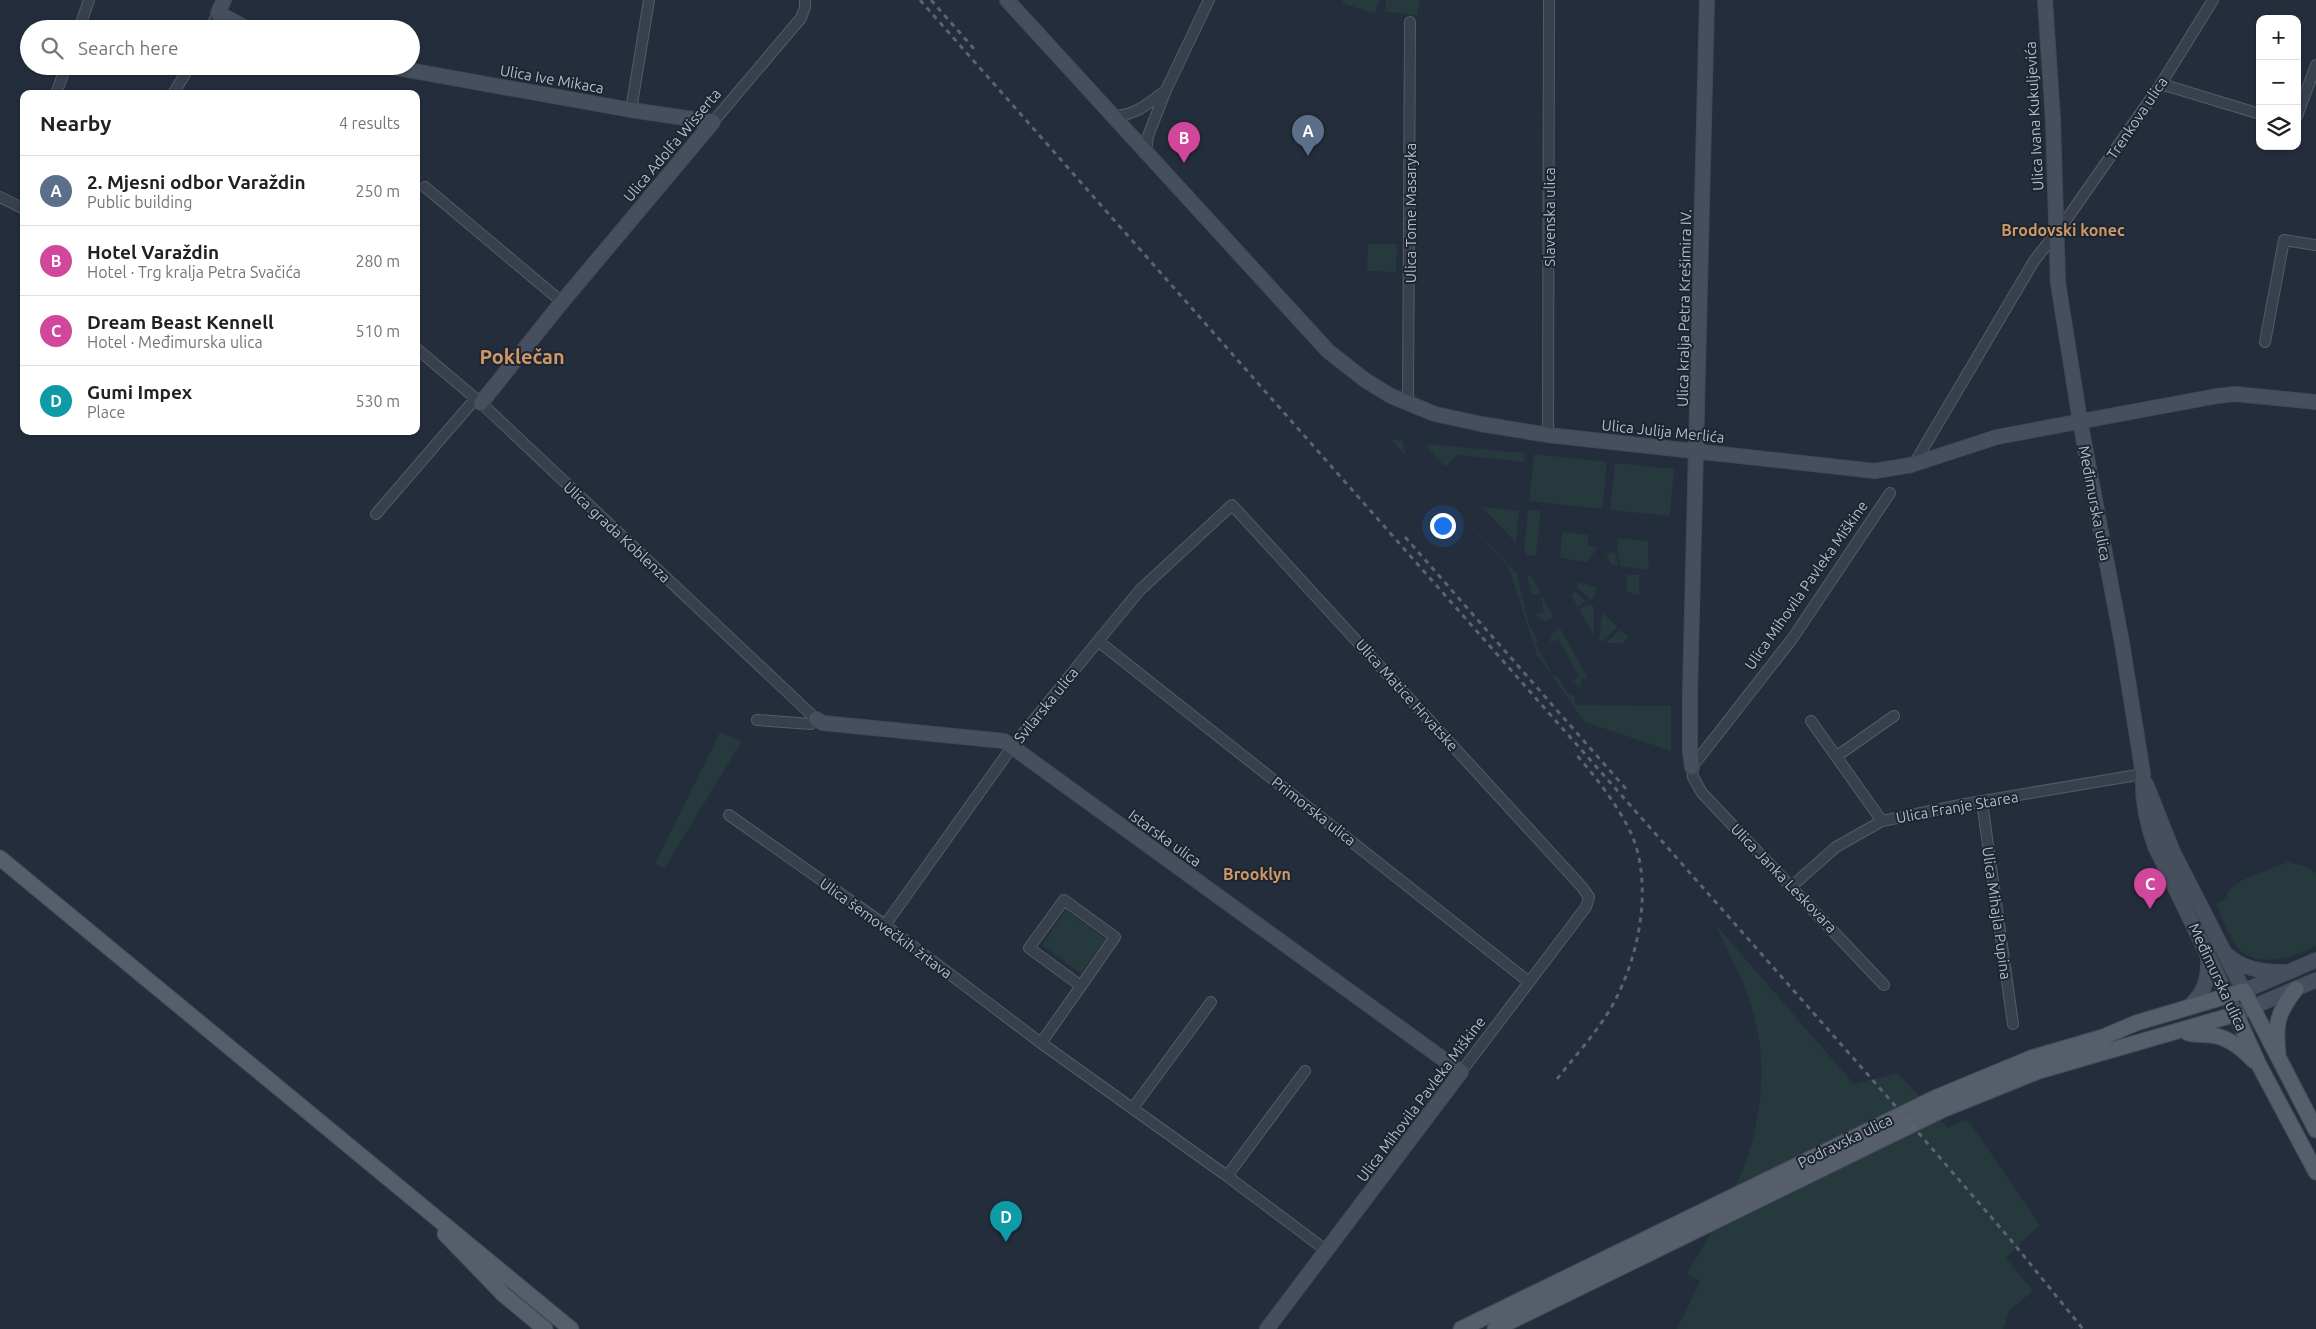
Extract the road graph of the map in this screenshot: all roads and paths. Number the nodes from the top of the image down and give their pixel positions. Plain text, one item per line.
1 (89, 0) edge
2 (224, 0) edge
3 (649, 0) edge
4 (1007, 0) edge
5 (1209, 0) edge
6 (1549, 0) edge
7 (1707, 0) edge
8 (2045, 0) edge
9 (2213, 0) edge
10 (805, 4) edge
11 (218, 14) junction
12 (82, 20) edge
13 (215, 20) edge
14 (230, 20) edge
15 (1410, 22) dead end
16 (2316, 65) edge
17 (420, 72) edge
18 (63, 75) edge
19 (185, 75) edge
20 (2162, 84) junction
21 (57, 90) edge
22 (175, 90) edge
23 (1166, 90) junction
24 (2301, 105) edge
25 (631, 110) junction
26 (2256, 113) edge
27 (1113, 116) junction
28 (713, 122) junction
29 (1146, 152) junction
30 (425, 187) dead end
31 (0, 197) edge
32 (20, 207) edge
33 (2056, 231) junction
34 (2316, 245) edge
35 (562, 302) junction
36 (2265, 342) dead end
37 (420, 351) edge
38 (479, 401) junction
39 (2316, 402) edge
40 (1408, 403) junction
41 (2080, 421) junction
42 (1548, 435) junction
43 (1696, 451) junction
44 (1914, 464) junction
45 (1890, 493) dead end
46 (1232, 505) joint
47 (376, 514) dead end
48 (1098, 640) junction
49 (1894, 716) dead end
50 (816, 719) junction
51 (757, 720) dead end
52 (1811, 721) dead end
53 (1012, 746) junction
54 (1837, 756) junction
55 (1692, 767) junction
56 (2142, 774) junction
57 (1982, 802) junction
58 (729, 815) dead end
59 (1882, 821) junction
60 (0, 858) edge
61 (1792, 886) junction
62 (1582, 887) joint
63 (885, 925) junction
64 (2223, 951) junction
65 (2208, 955) junction
66 (2316, 960) edge
67 (2290, 972) junction
68 (2316, 980) edge
69 (1529, 982) junction
70 (1884, 984) dead end
71 (1081, 986) junction
72 (2296, 989) junction
73 (2244, 992) junction
74 (2227, 997) junction
75 (1211, 1002) dead end
76 (2188, 1008) junction
77 (2252, 1008) junction
78 (2236, 1014) junction
79 (2013, 1024) dead end
80 (2180, 1031) junction
81 (1042, 1043) junction
82 (2278, 1061) junction
83 (2259, 1065) junction
84 (1304, 1071) dead end
85 (1461, 1072) junction
86 (1133, 1108) junction
87 (2316, 1130) edge
88 (2316, 1172) edge
89 (1227, 1176) junction
90 (406, 1193) junction
91 (1327, 1251) junction
92 (545, 1329) edge
93 (572, 1329) edge
94 (1267, 1329) edge
95 (1462, 1329) edge
96 (1495, 1329) edge

1 - 12 street
2 - 11 main road
3 - 25 street
4 - 27 main road, Ulica Julija Merlića
5 - 23 street
6 - 42 street, Slavenska ulica
7 - 43 main road, Ulica kralja Petra Krešimira IV.
8 - 33 main road, Ulica Ivana Kukuljevića
9 - 20 street, Trenkova ulica
10 - 28 street, Ulica Adolfa Wisserta
11 - 13 street
11 - 14 main road
15 - 40 street, Ulica Tome Masaryka
16 - 24 street
17 - 25 main road, Ulica Ive Mikaca
18 - 21 street
19 - 22 street
20 - 26 street
20 - 33 street, Trenkova ulica
23 - 27 street
23 - 29 street
25 - 28 main road, Ulica Ive Mikaca
27 - 29 main road, Ulica Julija Merlića
28 - 35 main road, Ulica Adolfa Wisserta
29 - 40 main road, Ulica Julija Merlića
30 - 35 street
31 - 32 street
33 - 41 main road, Međimurska ulica
33 - 44 street
34 - 36 street
35 - 38 main road, Ulica Adolfa Wisserta
37 - 38 street, Ulica grada Koblenza
38 - 47 street, Ulica Adolfa Wisserta
38 - 50 street, Ulica grada Koblenza
39 - 41 main road, Ulica Julija Merlića
40 - 42 main road, Ulica Julija Merlića
41 - 44 main road, Ulica Julija Merlića
41 - 56 main road, Međimurska ulica
42 - 43 main road, Ulica Julija Merlića
43 - 44 main road, Ulica Julija Merlića
43 - 55 main road, Ulica kralja Petra Krešimira IV.
45 - 55 street, Ulica Mihovila Pavleka Miškine
46 - 48 street, Svilarska ulica
46 - 62 street, Ulica Matice Hrvatske
48 - 53 street, Svilarska ulica
48 - 69 street, Primorska ulica
49 - 54 street
50 - 51 street
50 - 53 main road, Istarska ulica
52 - 54 street
53 - 63 street, Svilarska ulica
53 - 85 main road, Istarska ulica
54 - 59 street
55 - 61 street, Ulica Janka Leskovara
56 - 57 street, Ulica Franje Starea
56 - 64 main road, Međimurska ulica
56 - 65 main road, Međimurska ulica
57 - 59 street, Ulica Franje Starea
57 - 79 street, Ulica Mihajla Pupina
58 - 63 street, Ulica šemovečkih žrtava
59 - 61 street, Ulica Franje Starea
60 - 90 main road
61 - 70 street, Ulica Janka Leskovara
62 - 69 street, Ulica Mihovila Pavleka Miškine
63 - 81 street, Ulica šemovečkih žrtava
64 - 67 main road
64 - 73 main road, Međimurska ulica
65 - 74 main road, Međimurska ulica
65 - 76 main road
66 - 67 main road
67 - 73 main road
68 - 72 main road, Podravska ulica
69 - 85 street, Ulica Mihovila Pavleka Miškine
71 - 71 street
71 - 81 street
72 - 77 main road, Podravska ulica
72 - 82 main road
73 - 74 main road, Podravska ulica
73 - 77 main road, Međimurska ulica
74 - 76 main road, Podravska ulica
74 - 78 main road, Međimurska ulica
75 - 86 street
76 - 95 main road, Podravska ulica
77 - 78 main road, Podravska ulica
77 - 82 main road, Međimurska ulica
78 - 80 main road, Podravska ulica
78 - 83 main road, Međimurska ulica
80 - 83 main road
80 - 96 main road, Podravska ulica
81 - 86 street, Ulica šemovečkih žrtava
82 - 87 main road, Međimurska ulica
83 - 88 main road, Međimurska ulica
84 - 89 street
85 - 91 main road, Ulica Mihovila Pavleka Miškine
86 - 89 street, Ulica šemovečkih žrtava
89 - 91 street, Ulica šemovečkih žrtava
90 - 92 main road
90 - 93 main road
91 - 94 main road, Ulica Mihovila Pavleka Miškine

